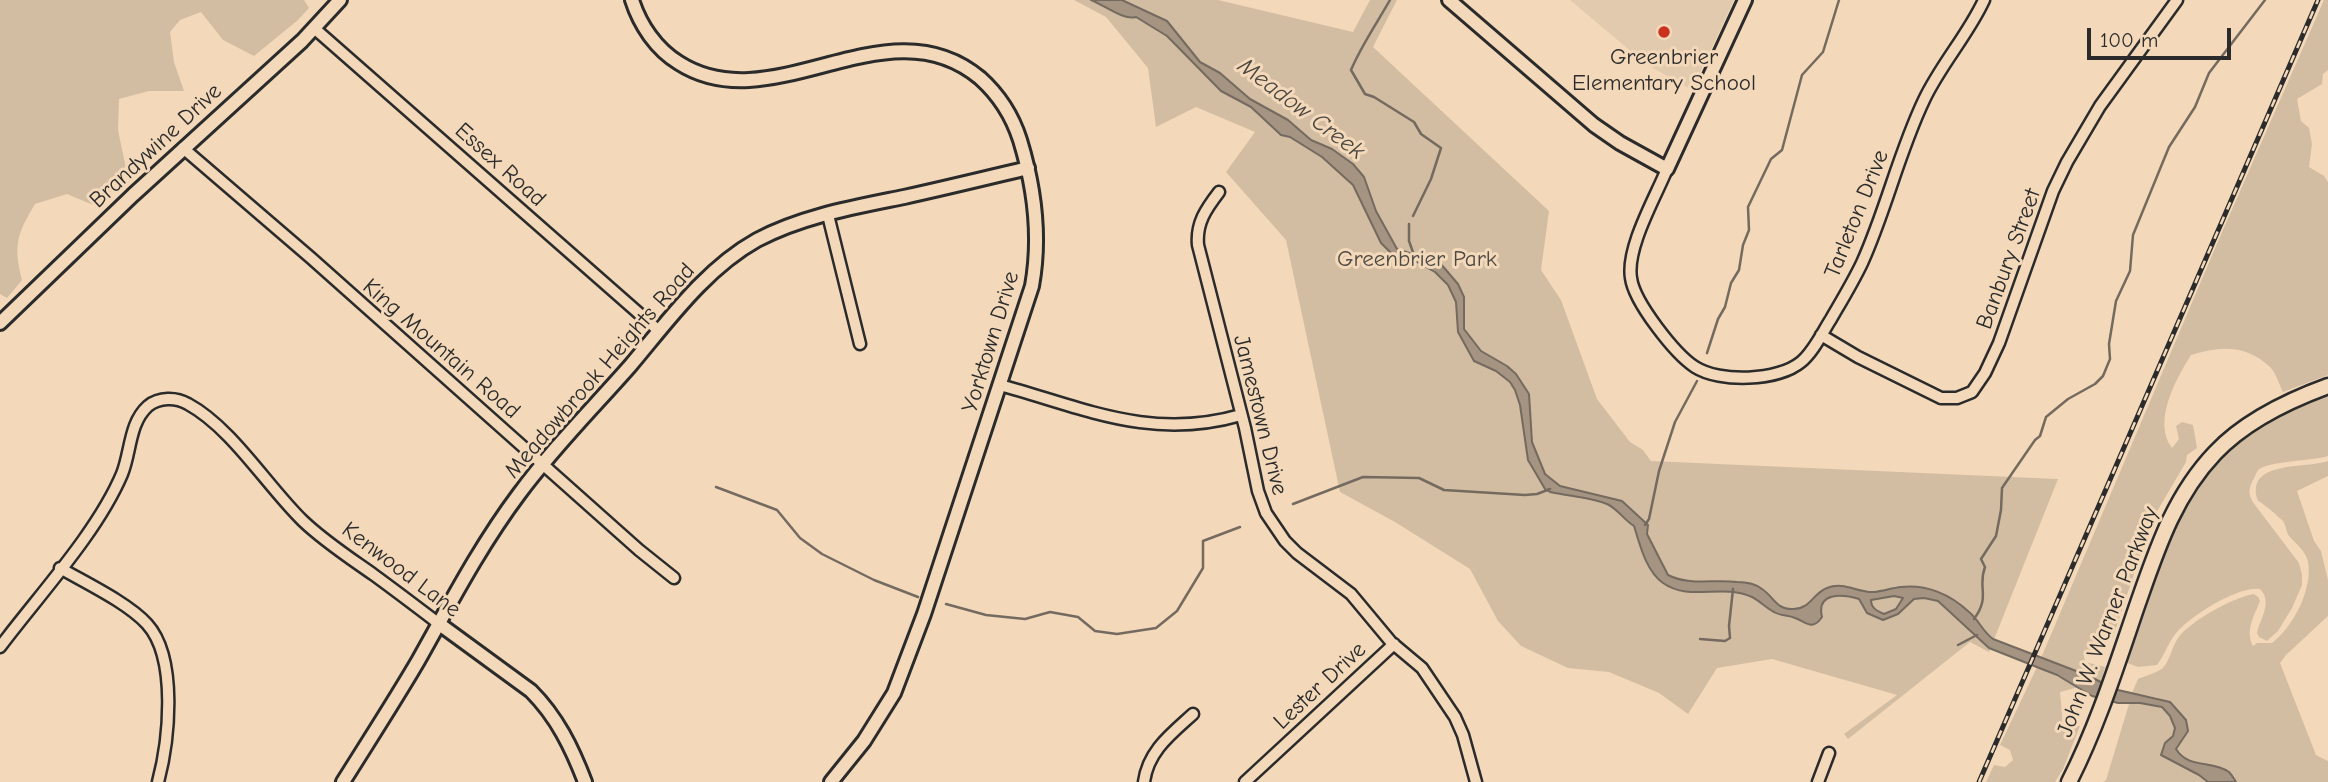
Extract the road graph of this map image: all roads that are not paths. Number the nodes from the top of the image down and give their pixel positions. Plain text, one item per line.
1 (340, 0) edge
2 (632, 0) edge
3 (1450, 0) edge
4 (1745, 0) edge
5 (1984, 0) edge
6 (2177, 0) edge
7 (314, 28) junction
8 (183, 148) junction
9 (1028, 168) junction
10 (1667, 169) junction
11 (1219, 192) dead end
12 (828, 215) junction
13 (0, 323) edge
14 (659, 331) junction
15 (1821, 335) junction
16 (859, 344) dead end
17 (1000, 385) junction
18 (2328, 386) edge
19 (1241, 415) junction
20 (542, 464) junction
21 (60, 568) junction
22 (674, 578) dead end
23 (438, 624) junction
24 (1394, 644) junction
25 (0, 647) edge
26 (1193, 713) dead end
27 (1829, 753) dead end
28 (158, 782) edge
29 (343, 782) edge
30 (585, 782) edge
31 (831, 782) edge
32 (1144, 782) edge
33 (1245, 782) edge
34 (1476, 782) edge
35 (1818, 782) edge
36 (2069, 782) edge

1 - 7 street, Brandywine Drive
2 - 9 street, Yorktown Drive
3 - 10 street
4 - 10 street
5 - 15 street, Tarleton Drive
6 - 15 street, Banbury Street
7 - 8 street, Brandywine Drive
7 - 14 street, Essex Road
8 - 13 street, Brandywine Drive
8 - 20 street, King Mountain Road
9 - 12 street, Meadowbrook Heights Road
9 - 17 street, Yorktown Drive
10 - 15 street, Tarleton Drive
11 - 19 street, Jamestown Drive
12 - 14 street, Meadowbrook Heights Road
12 - 16 street
14 - 20 street, Meadowbrook Heights Road
17 - 19 street
17 - 31 street, Yorktown Drive
18 - 36 main road, John W. Warner Parkway
19 - 24 street, Jamestown Drive
20 - 22 street, King Mountain Road
20 - 23 street, Meadowbrook Heights Road
21 - 23 street, Kenwood Lane
21 - 25 street
21 - 28 street
23 - 29 street, Meadowbrook Heights Road
23 - 30 street, Kenwood Lane
24 - 33 street, Lester Drive
24 - 34 street, Lester Drive
26 - 32 street
27 - 35 street

